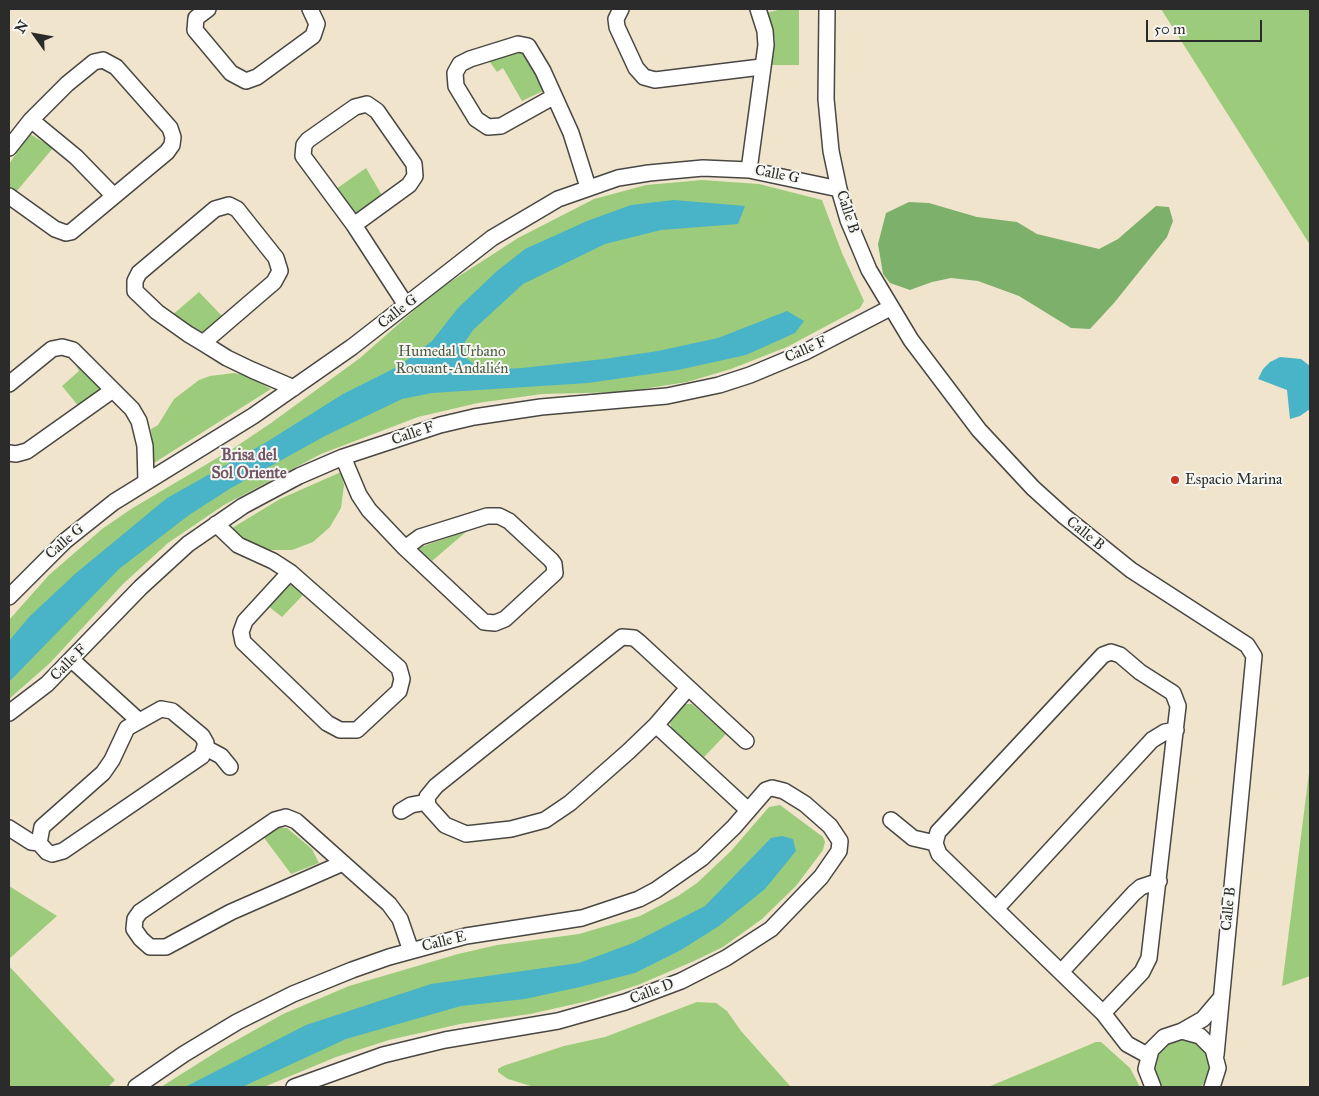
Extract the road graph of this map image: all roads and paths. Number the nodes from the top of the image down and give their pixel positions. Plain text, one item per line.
1 (208, 9) edge
2 (310, 9) edge
3 (621, 9) edge
4 (758, 9) edge
5 (827, 9) edge
6 (762, 67) junction
7 (552, 96) junction
8 (31, 120) junction
9 (9, 148) edge
10 (749, 170) junction
11 (588, 187) junction
12 (839, 189) junction
13 (9, 196) edge
14 (114, 196) junction
15 (354, 225) junction
16 (406, 305) junction
17 (890, 308) junction
18 (203, 344) junction
19 (9, 384) edge
20 (294, 388) junction
21 (113, 390) junction
22 (9, 453) edge
23 (343, 457) junction
24 (146, 482) junction
25 (216, 524) junction
26 (405, 548) junction
27 (290, 572) junction
28 (9, 597) edge
29 (72, 660) junction
30 (688, 688) junction
31 (9, 713) edge
32 (138, 720) junction
33 (656, 725) junction
34 (1176, 730) junction
35 (746, 741) dead end
36 (206, 748) junction
37 (230, 767) dead end
38 (427, 802) junction
39 (748, 810) junction
40 (401, 811) dead end
41 (891, 820) dead end
42 (9, 828) edge
43 (39, 843) junction
44 (935, 843) junction
45 (343, 863) junction
46 (1159, 881) junction
47 (996, 909) junction
48 (411, 951) junction
49 (1062, 972) junction
50 (1220, 1000) junction
51 (1103, 1013) junction
52 (1182, 1031) junction
53 (1216, 1055) junction
54 (1148, 1056) junction
55 (136, 1087) edge
56 (294, 1087) edge
57 (1153, 1087) edge
58 (1212, 1087) edge

1 - 2 street
3 - 6 street
4 - 6 street
5 - 12 street, Calle B
6 - 10 street
7 - 7 street
7 - 11 street
8 - 9 street
8 - 14 street
8 - 14 street
10 - 11 street, Calle G
10 - 12 street, Calle G
11 - 16 street, Calle G
12 - 17 street, Calle B
13 - 14 street
15 - 15 street
15 - 16 street
16 - 20 street, Calle G
17 - 23 street, Calle F
17 - 50 street, Calle B
18 - 18 street
18 - 20 street
19 - 21 street
20 - 24 street, Calle G
21 - 22 street
21 - 24 street
23 - 25 street, Calle F
23 - 26 street
24 - 28 street, Calle G
25 - 27 street
25 - 29 street, Calle F
26 - 26 street
27 - 27 street
29 - 31 street, Calle F
29 - 32 street
30 - 33 street
30 - 35 street
30 - 38 street
32 - 36 street
32 - 43 street
33 - 38 street
33 - 39 street
34 - 44 street
34 - 46 street
34 - 47 street
36 - 37 street
36 - 43 street
38 - 40 street
39 - 48 street, Calle E
39 - 56 street, Calle D
41 - 44 street
42 - 43 street
44 - 47 street
45 - 45 street
45 - 48 street
46 - 49 street
46 - 51 street
47 - 49 street
48 - 55 street, Calle E
49 - 51 street
50 - 52 street
50 - 53 street, Calle B
51 - 54 street
52 - 53 street
52 - 54 street
53 - 58 street, Calle B
54 - 57 street

